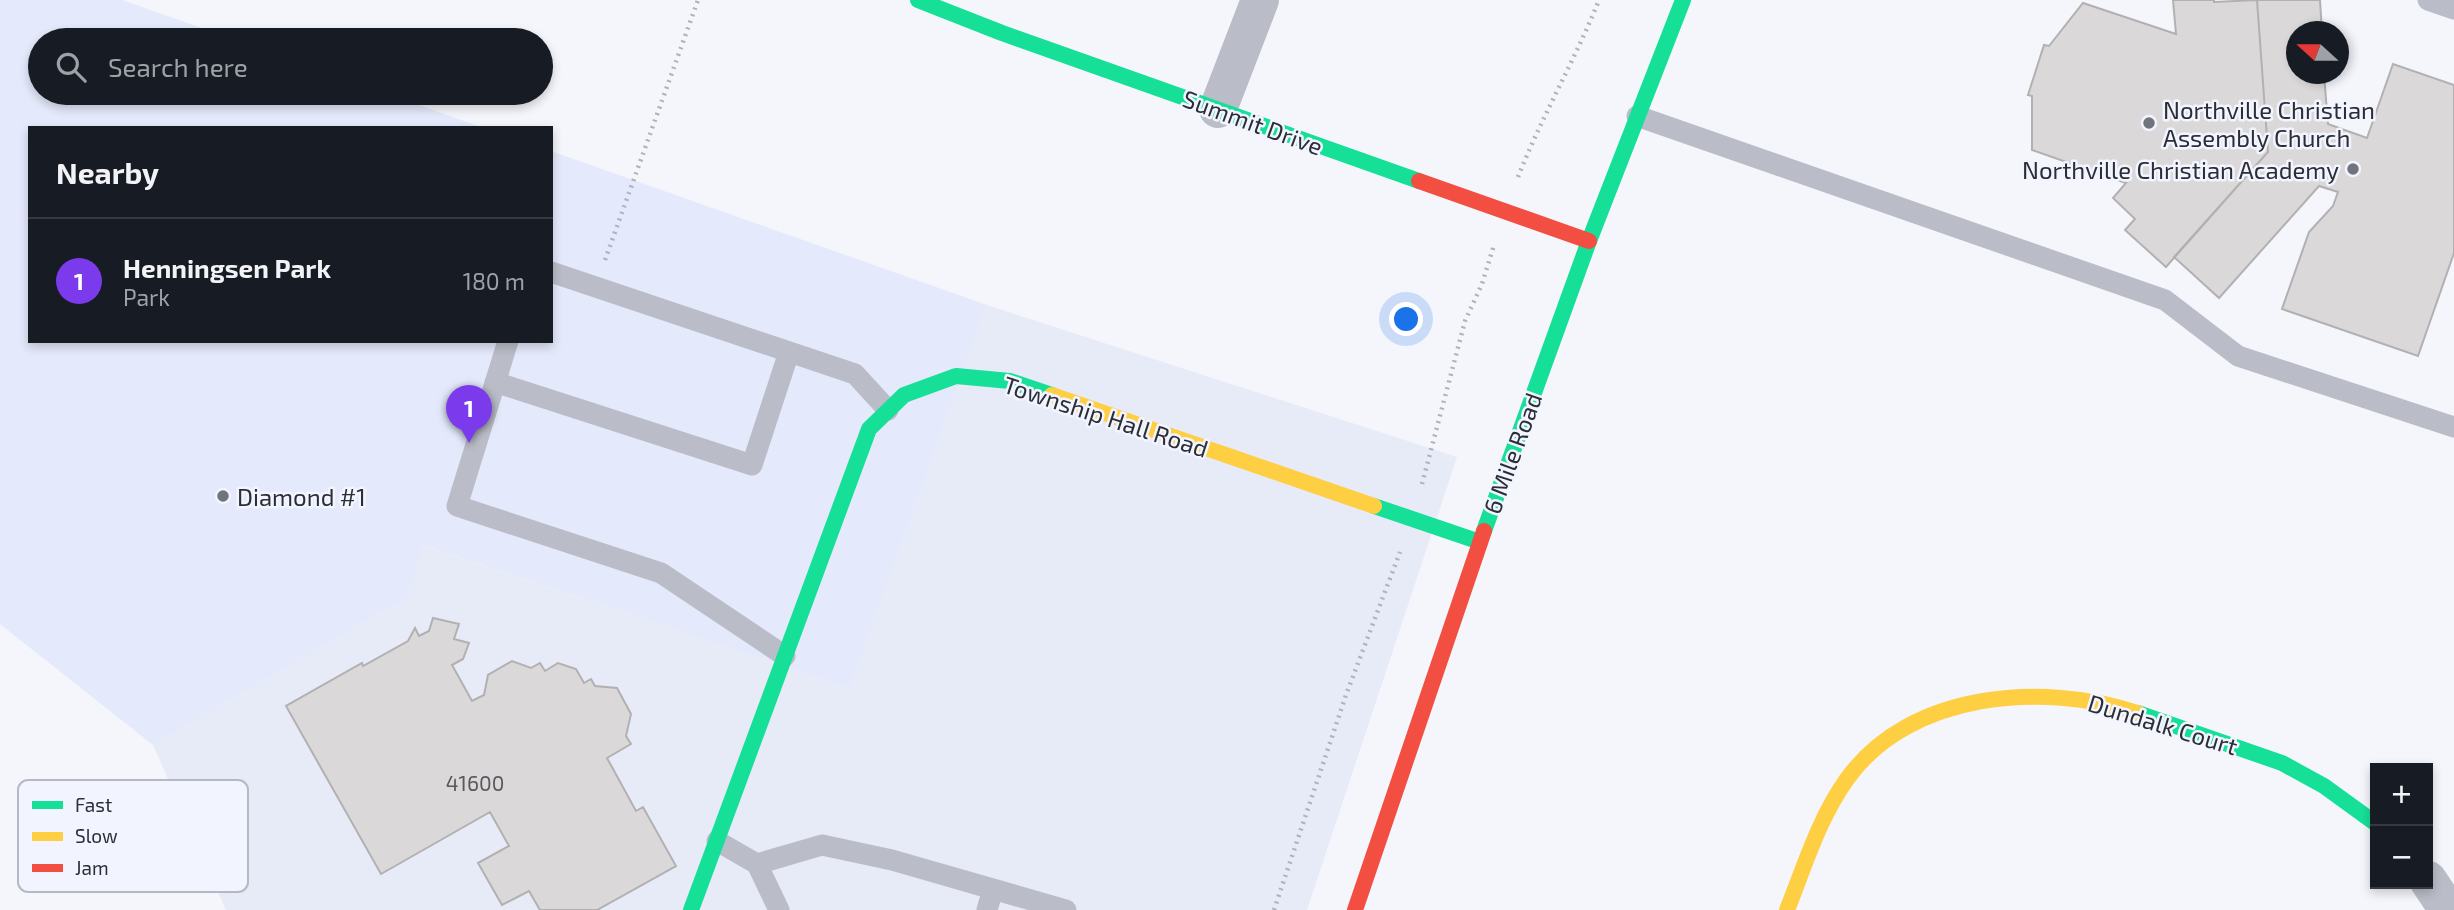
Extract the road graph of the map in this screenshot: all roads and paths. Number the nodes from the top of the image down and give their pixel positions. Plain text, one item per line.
1 (698, 0) edge
2 (918, 0) edge
3 (1260, 0) edge
4 (1599, 0) edge
5 (1683, 0) edge
6 (2428, 0) edge
7 (2454, 9) edge
8 (1218, 109) junction
9 (1637, 116) junction
10 (1505, 211) junction
11 (1589, 241) junction
12 (553, 273) edge
13 (595, 287) junction
14 (507, 343) edge
15 (789, 352) junction
16 (495, 382) junction
17 (888, 410) junction
18 (2454, 427) edge
19 (1413, 520) junction
20 (1480, 542) junction
21 (785, 656) junction
22 (2370, 819) edge
23 (717, 841) junction
24 (757, 864) junction
25 (2433, 888) edge
26 (993, 889) junction
27 (691, 910) edge
28 (779, 910) edge
29 (987, 910) edge
30 (1066, 910) edge
31 (1274, 910) edge
32 (1355, 910) edge
33 (1787, 910) edge
34 (2448, 910) edge

1 - 13 path
2 - 8 street, Summit Drive
3 - 8 street
4 - 10 path
5 - 9 street, 6 Mile Road
6 - 7 lane
8 - 10 street, Summit Drive
9 - 11 street, 6 Mile Road
9 - 18 lane
10 - 11 street, Summit Drive
10 - 19 path
11 - 20 street, 6 Mile Road
12 - 13 lane
13 - 15 lane
14 - 16 lane
15 - 16 lane
15 - 17 lane
16 - 21 lane
17 - 19 street, Township Hall Road
17 - 21 street, Township Hall Road
19 - 20 street, Township Hall Road
19 - 31 path
20 - 32 street, 6 Mile Road
21 - 23 street, Township Hall Road
22 - 33 street, Dundalk Court
23 - 24 lane
23 - 27 street, Township Hall Road
24 - 26 lane
24 - 28 lane
25 - 34 street
26 - 29 lane
26 - 30 lane

